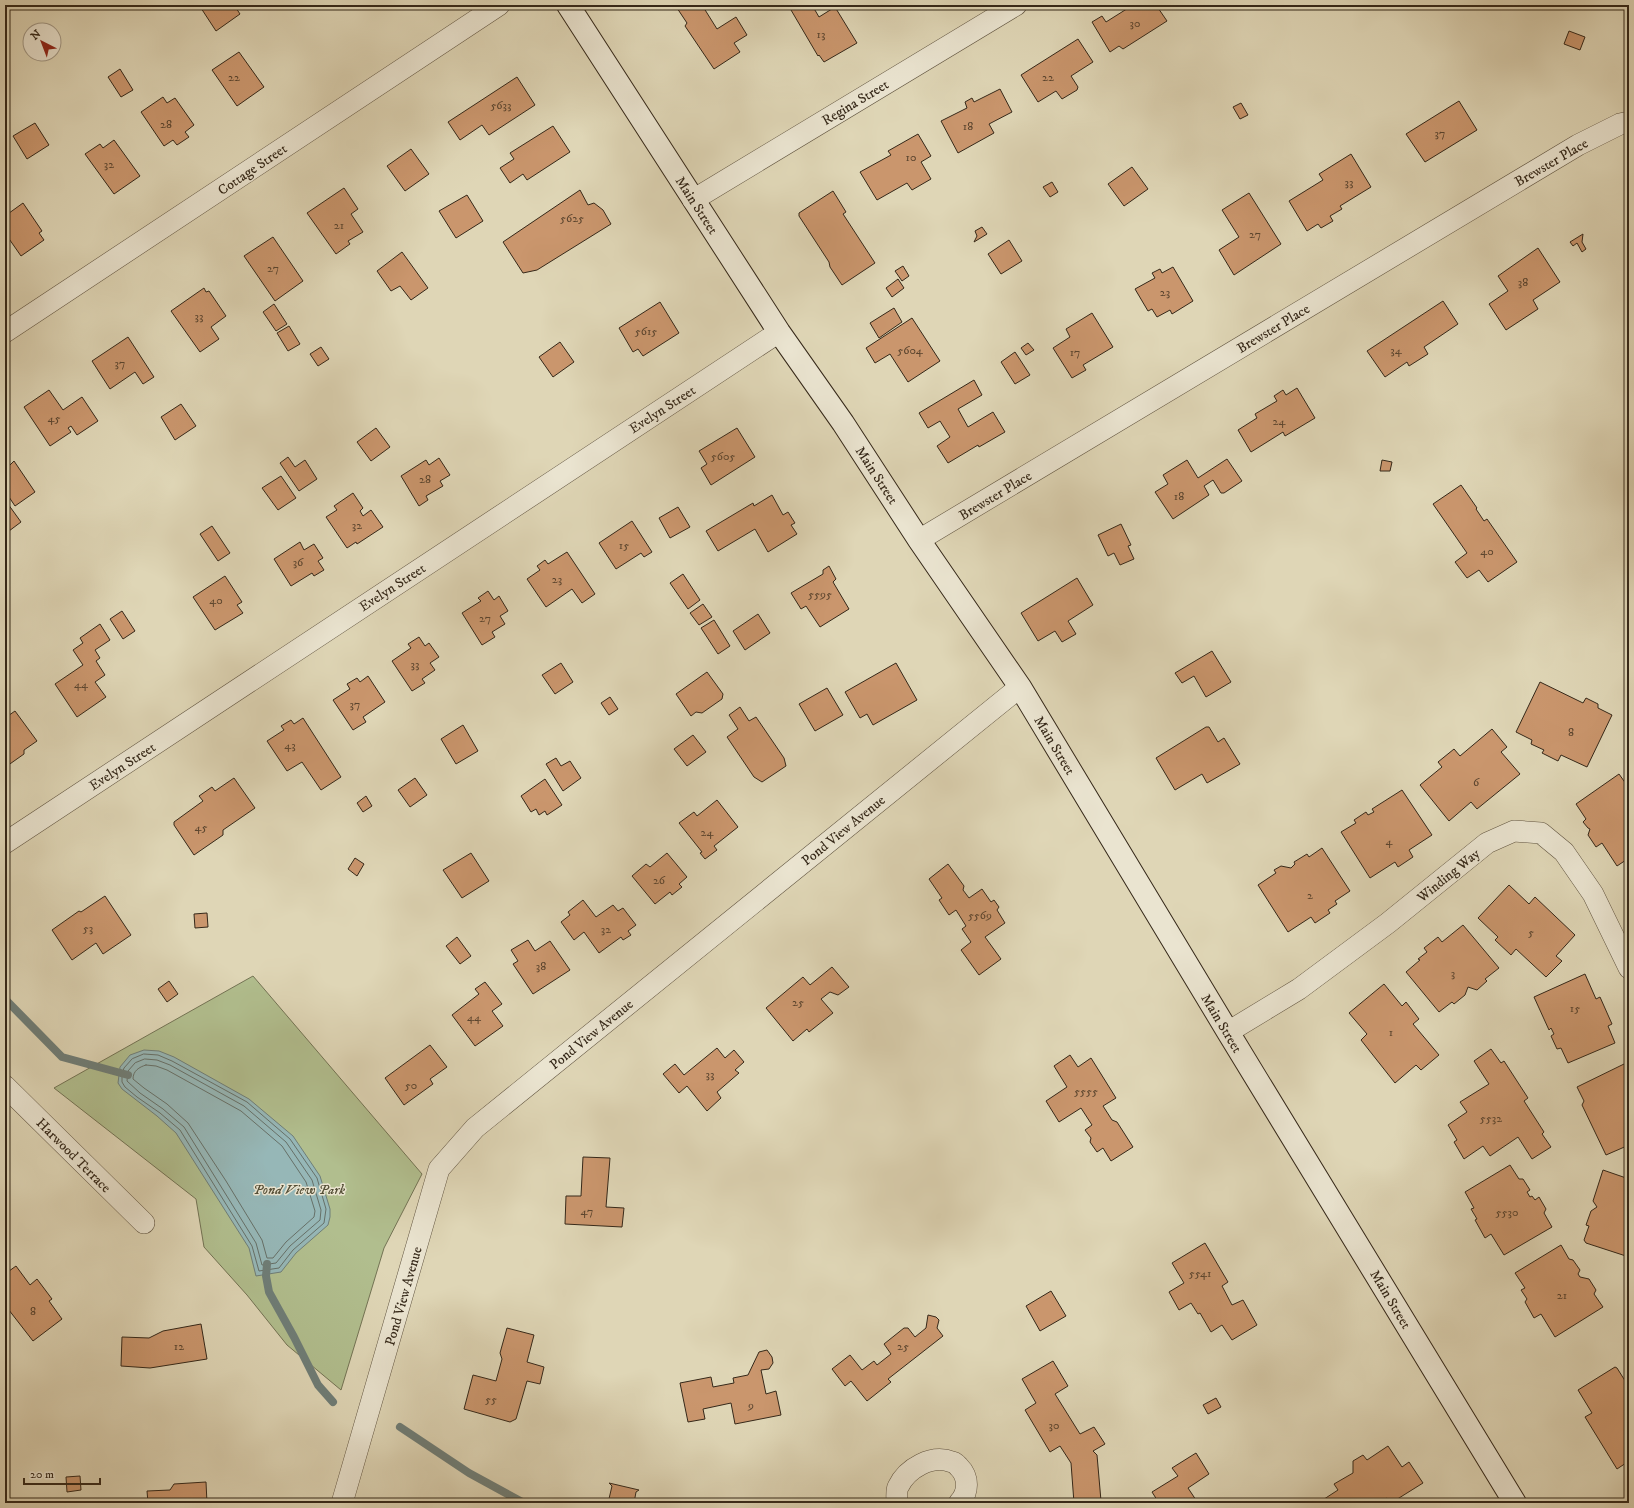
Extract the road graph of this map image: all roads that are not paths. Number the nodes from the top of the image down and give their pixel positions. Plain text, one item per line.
1 (499, 5) edge
2 (568, 5) edge
3 (1016, 5) edge
4 (1629, 122) edge
5 (693, 200) junction
6 (5, 332) edge
7 (779, 332) junction
8 (919, 540) junction
9 (1020, 687) junction
10 (5, 842) edge
11 (1629, 968) edge
12 (1228, 1032) junction
13 (5, 1086) edge
14 (144, 1223) dead end
15 (342, 1503) edge
16 (897, 1503) edge
17 (959, 1503) edge
18 (1515, 1503) edge

1 - 6 street, Cottage Street
2 - 5 main road, Main Street
3 - 5 street, Regina Street
4 - 8 street, Brewster Place
5 - 7 main road, Main Street
7 - 8 main road, Main Street
7 - 10 street, Evelyn Street
8 - 9 main road, Main Street
9 - 12 main road, Main Street
9 - 15 street, Pond View Avenue
11 - 12 street, Winding Way
12 - 18 main road, Main Street
13 - 14 street, Harwood Terrace
16 - 17 street

